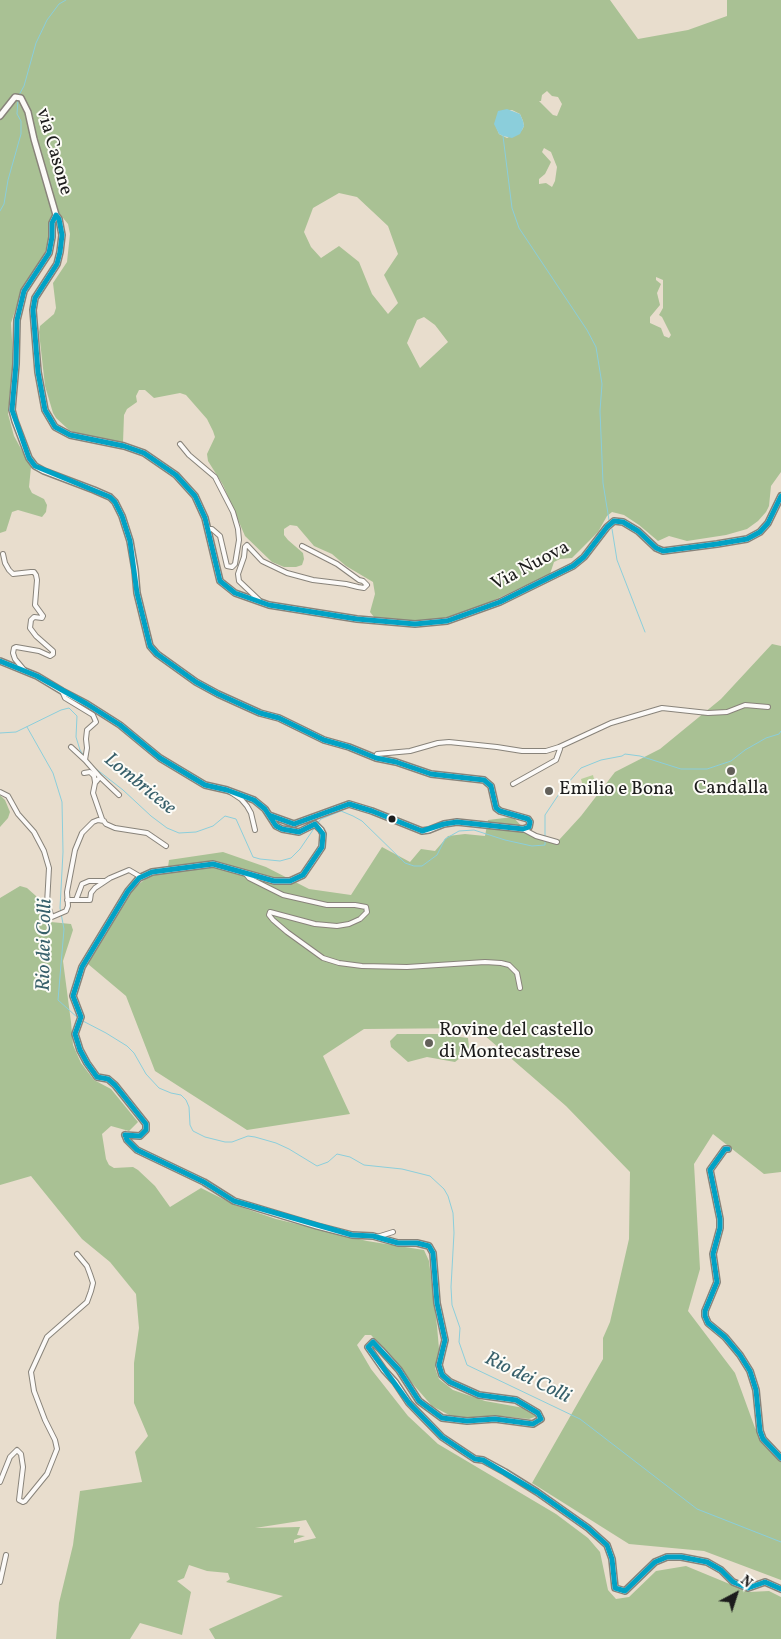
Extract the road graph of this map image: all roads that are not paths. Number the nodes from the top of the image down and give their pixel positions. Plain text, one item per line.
1 (0, 116) edge
2 (56, 215) junction
3 (180, 444) dead end
4 (781, 496) edge
5 (208, 529) junction
6 (302, 546) dead end
7 (4, 554) dead end
8 (265, 605) junction
9 (0, 661) edge
10 (25, 670) junction
11 (62, 691) junction
12 (768, 707) dead end
13 (71, 747) dead end
14 (559, 747) junction
15 (376, 758) junction
16 (85, 760) junction
17 (84, 773) dead end
18 (100, 777) junction
19 (94, 783) junction
20 (514, 784) dead end
21 (227, 790) junction
22 (0, 792) edge
23 (119, 794) dead end
24 (269, 815) junction
25 (104, 821) junction
26 (523, 829) junction
27 (255, 830) dead end
28 (557, 842) dead end
29 (166, 846) dead end
30 (245, 873) junction
31 (141, 876) junction
32 (104, 882) junction
33 (67, 900) junction
34 (76, 900) junction
35 (520, 988) dead end
36 (728, 1149) dead end
37 (393, 1232) dead end
38 (377, 1237) junction
39 (77, 1254) dead end
40 (781, 1458) edge
41 (0, 1482) edge
42 (6, 1556) dead end
43 (0, 1582) edge
44 (781, 1589) edge

1 - 2 street, via Casone
2 - 5 street, Via Nuova
2 - 15 street
3 - 5 street
4 - 8 street, Via Nuova
5 - 8 street, Via Nuova
6 - 8 street
7 - 10 street
9 - 10 street
10 - 11 street
11 - 16 street
11 - 21 street
12 - 14 street
13 - 16 street
14 - 15 street
14 - 20 street
15 - 26 street
16 - 18 street
17 - 19 street
18 - 19 street
18 - 23 street
19 - 25 street
21 - 24 street
21 - 27 street
22 - 33 street
24 - 26 street
24 - 30 street
25 - 29 street
25 - 33 street
26 - 28 street
30 - 31 street
30 - 35 street
31 - 32 street
31 - 38 street
32 - 34 street
32 - 34 street
33 - 34 street
36 - 40 street
37 - 38 street
38 - 44 street
39 - 41 street
42 - 43 street

